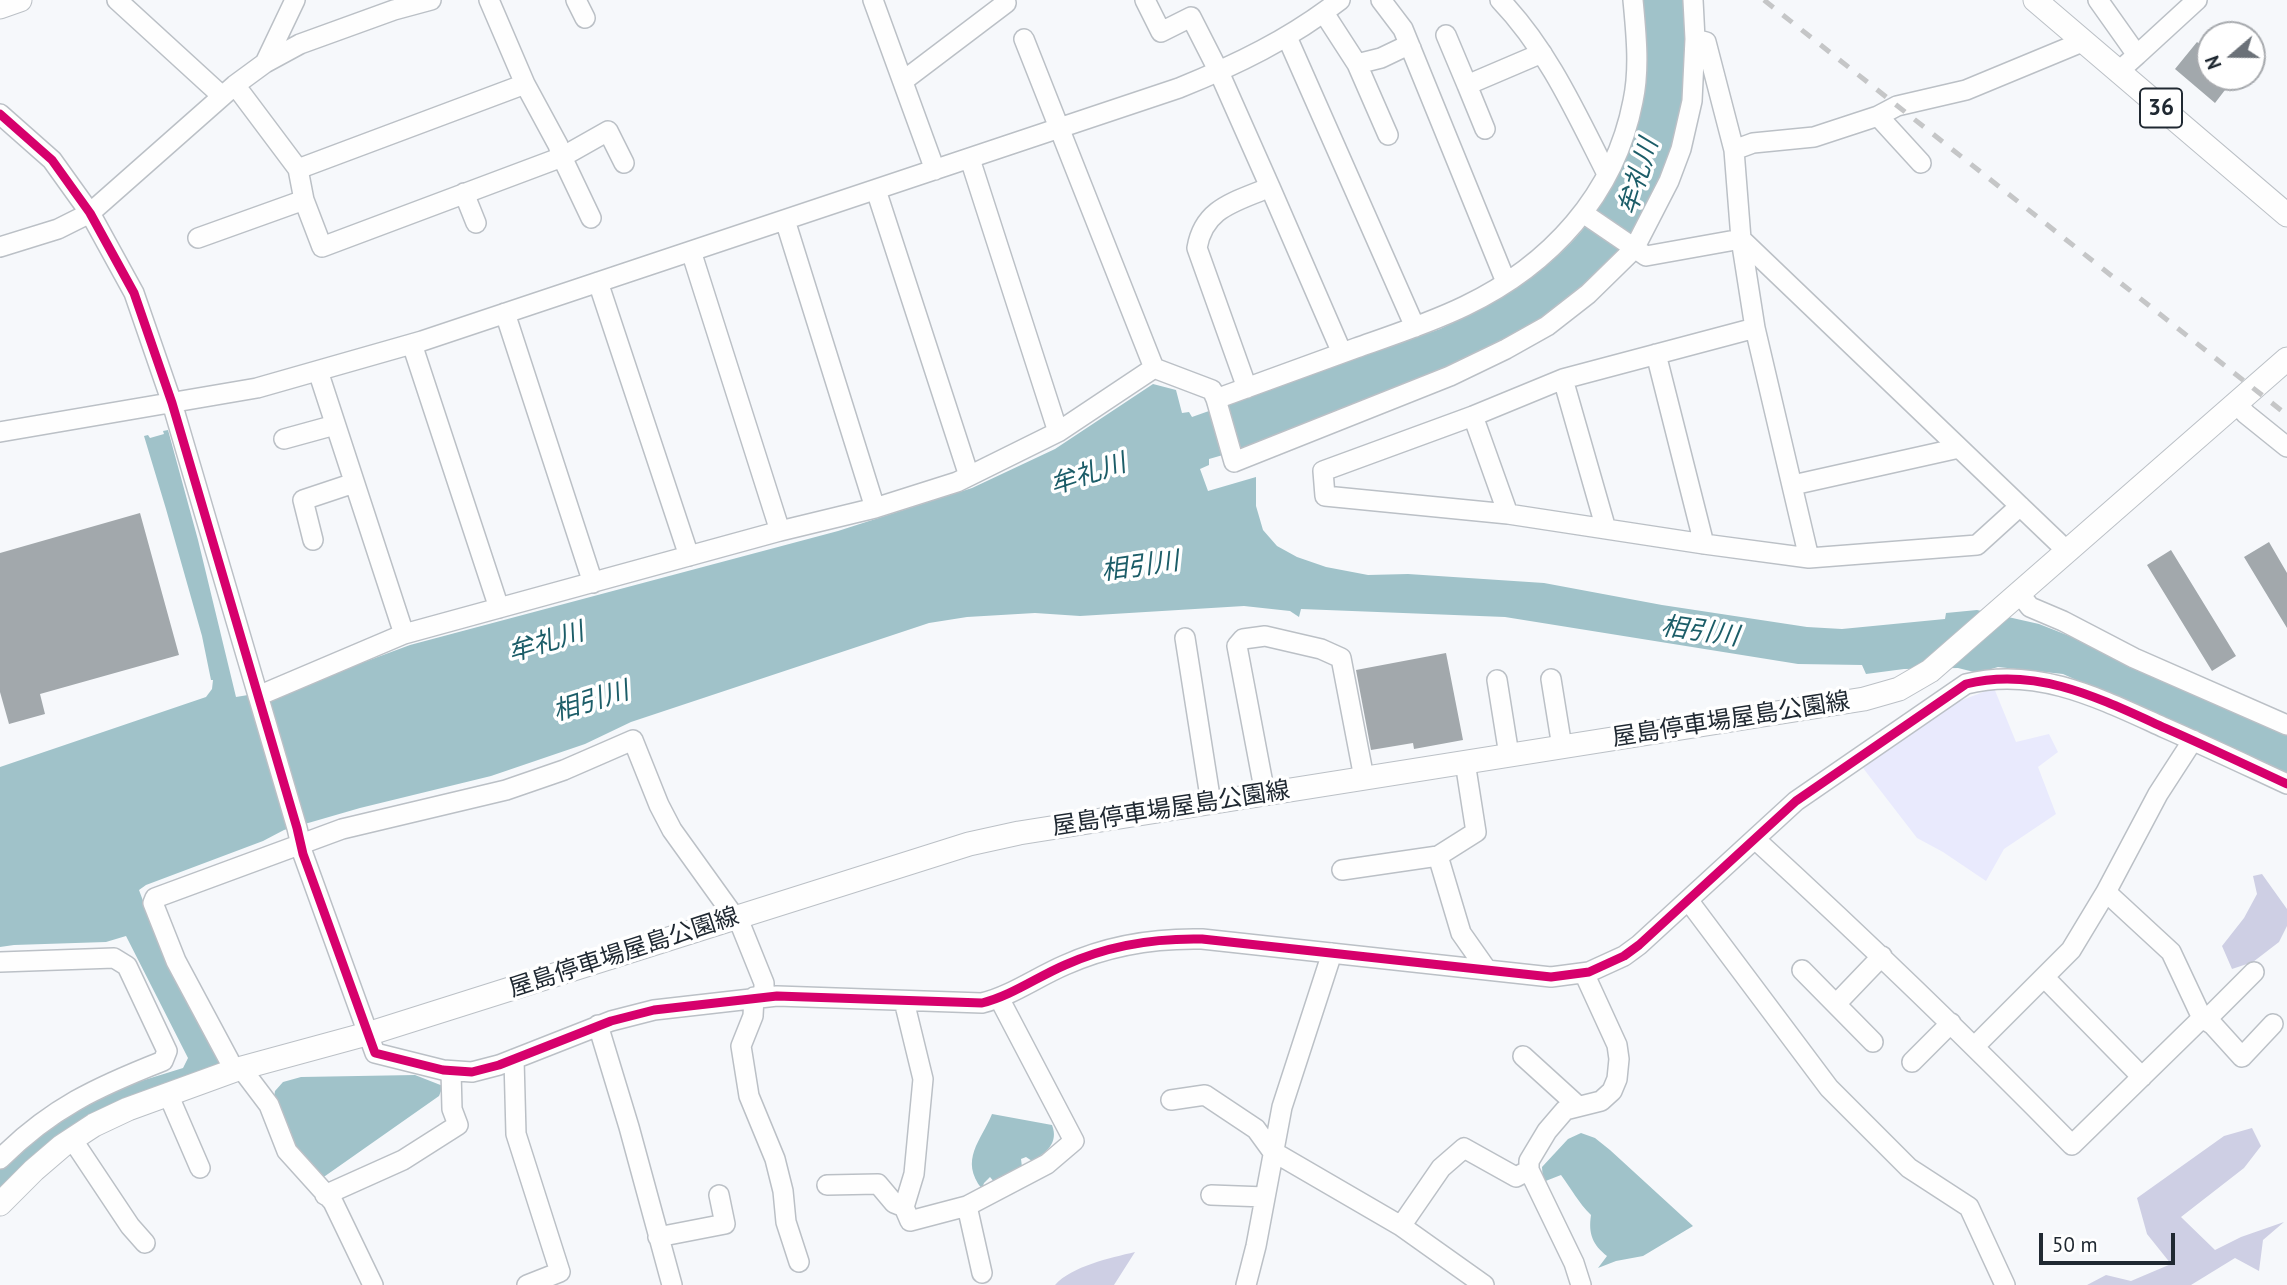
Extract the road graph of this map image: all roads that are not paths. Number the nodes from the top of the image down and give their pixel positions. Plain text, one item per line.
1 (20, 0) edge
2 (117, 0) edge
3 (295, 0) edge
4 (431, 0) edge
5 (489, 0) edge
6 (576, 0) edge
7 (873, 0) edge
8 (1145, 0) edge
9 (1339, 0) edge
10 (1381, 0) edge
11 (1500, 0) edge
12 (1633, 0) edge
13 (1693, 0) edge
14 (2035, 0) edge
15 (2098, 0) edge
16 (2197, 0) edge
17 (1006, 4) dead end
18 (0, 6) edge
19 (1324, 13) junction
20 (585, 18) dead end
21 (1446, 36) dead end
22 (1287, 37) junction
23 (1024, 39) dead end
24 (1695, 39) junction
25 (2082, 42) junction
26 (1411, 48) junction
27 (1542, 52) junction
28 (2137, 55) junction
29 (265, 64) junction
30 (1357, 64) junction
31 (1219, 72) junction
32 (2118, 72) junction
33 (903, 81) junction
34 (525, 84) junction
35 (1467, 85) junction
36 (228, 91) junction
37 (0, 114) edge
38 (1878, 116) junction
39 (1059, 127) junction
40 (1485, 129) dead end
41 (1388, 135) dead end
42 (1734, 150) junction
43 (562, 158) junction
44 (970, 159) junction
45 (624, 163) dead end
46 (1921, 163) dead end
47 (298, 169) junction
48 (935, 170) junction
49 (1607, 174) junction
50 (1270, 187) junction
51 (876, 190) junction
52 (464, 193) junction
53 (304, 200) junction
54 (2285, 210) edge
55 (90, 213) junction
56 (1583, 213) junction
57 (591, 218) dead end
58 (785, 220) junction
59 (476, 223) dead end
60 (198, 238) dead end
61 (1741, 239) junction
62 (0, 247) edge
63 (1634, 249) junction
64 (691, 251) junction
65 (598, 282) junction
66 (1506, 282) junction
67 (505, 313) junction
68 (1415, 327) junction
69 (1755, 328) junction
70 (412, 344) junction
71 (1342, 353) junction
72 (1656, 354) junction
73 (2287, 359) edge
74 (1154, 368) junction
75 (318, 371) junction
76 (1563, 379) junction
77 (1247, 388) junction
78 (1216, 399) junction
79 (173, 403) junction
80 (2236, 403) junction
81 (1473, 416) junction
82 (335, 425) junction
83 (0, 432) edge
84 (1058, 432) junction
85 (284, 439) dead end
86 (2287, 447) edge
87 (1959, 448) junction
88 (969, 476) junction
89 (354, 482) junction
90 (1793, 485) junction
91 (2020, 506) junction
92 (875, 508) junction
93 (1508, 514) junction
94 (1606, 529) junction
95 (780, 531) junction
96 (313, 540) dead end
97 (1704, 544) junction
98 (2067, 551) junction
99 (689, 556) junction
100 (1809, 558) junction
101 (593, 583) junction
102 (2011, 600) junction
103 (499, 608) junction
104 (404, 635) junction
105 (1185, 638) dead end
106 (1551, 679) dead end
107 (1497, 680) dead end
108 (1913, 682) junction
109 (259, 700) junction
110 (1927, 710) junction
111 (2287, 725) edge
112 (2193, 740) junction
113 (1562, 747) junction
114 (1509, 755) junction
115 (1465, 762) junction
116 (1364, 778) junction
117 (2287, 784) edge
118 (1265, 794) junction
119 (1211, 803) junction
120 (299, 836) junction
121 (1755, 839) junction
122 (1438, 856) junction
123 (1342, 870) dead end
124 (2106, 892) junction
125 (1689, 900) junction
126 (735, 918) junction
127 (1332, 953) junction
128 (1882, 956) junction
129 (0, 962) edge
130 (1487, 970) junction
131 (1802, 970) dead end
132 (2254, 972) dead end
133 (1584, 973) junction
134 (2044, 977) junction
135 (759, 997) junction
136 (999, 998) junction
137 (904, 1001) junction
138 (1836, 1004) junction
139 (2204, 1019) junction
140 (1951, 1023) junction
141 (2273, 1024) dead end
142 (598, 1025) junction
143 (368, 1034) junction
144 (1873, 1042) dead end
145 (1975, 1046) junction
146 (1523, 1056) dead end
147 (514, 1059) junction
148 (1912, 1062) dead end
149 (236, 1069) junction
150 (451, 1071) junction
151 (2142, 1077) junction
152 (168, 1094) junction
153 (1171, 1100) dead end
154 (1578, 1106) junction
155 (72, 1139) junction
156 (1272, 1151) junction
157 (2, 1153) edge
158 (200, 1168) dead end
159 (1529, 1170) junction
160 (827, 1185) dead end
161 (325, 1195) junction
162 (719, 1195) dead end
163 (1211, 1195) dead end
164 (1265, 1197) junction
165 (0, 1204) edge
166 (967, 1206) junction
167 (904, 1207) junction
168 (1401, 1226) junction
169 (658, 1237) junction
170 (145, 1243) dead end
171 (799, 1262) dead end
172 (982, 1273) dead end
173 (373, 1285) edge
174 (527, 1285) edge
175 (672, 1285) edge
176 (1246, 1285) edge
177 (1484, 1285) edge
178 (1581, 1285) edge
179 (2005, 1285) edge

1 - 18 main road
2 - 36 street
3 - 29 street
4 - 29 street
5 - 34 street
6 - 20 street
7 - 33 street
8 - 31 street
9 - 19 street
10 - 26 street
11 - 27 street
12 - 49 street
13 - 24 street
14 - 25 main road, 36
15 - 28 street
16 - 28 street
17 - 33 street
19 - 22 street
19 - 30 street
21 - 35 street
22 - 31 street
22 - 68 street
23 - 39 street
24 - 42 street
24 - 63 street
25 - 32 main road, 36
25 - 38 street
26 - 30 street
26 - 66 street
27 - 35 street
27 - 49 street
28 - 32 street
29 - 36 street
30 - 41 street
31 - 39 street
31 - 50 street
32 - 54 main road, 36
33 - 48 street
34 - 43 street
34 - 47 street
35 - 40 street
36 - 47 street
36 - 55 street
37 - 55 street
38 - 42 street
38 - 46 street
39 - 44 street
39 - 74 street
42 - 61 street
43 - 45 street
43 - 52 street
43 - 57 street
44 - 48 street
44 - 84 street
47 - 53 street
48 - 51 street
49 - 56 street
50 - 71 street
50 - 77 street
51 - 58 street
51 - 88 street
52 - 53 street
52 - 59 street
53 - 60 street
55 - 62 street
55 - 79 street
56 - 63 street
56 - 66 street
58 - 64 street
58 - 92 street
61 - 63 street
61 - 69 street
61 - 87 street
63 - 78 street
64 - 65 street
64 - 95 street
65 - 67 street
65 - 99 street
66 - 68 street
67 - 70 street
67 - 101 street
68 - 71 street
69 - 72 street
69 - 90 street
70 - 75 street
70 - 103 street
71 - 77 street
72 - 76 street
72 - 97 street
73 - 80 main road, 屋島停車場屋島公園線
74 - 78 street
74 - 84 street
75 - 79 street
75 - 82 street
76 - 81 street
76 - 94 street
77 - 78 street
79 - 83 street
79 - 109 street
80 - 86 street
80 - 98 main road, 屋島停車場屋島公園線
81 - 93 street
81 - 93 street
82 - 85 street
82 - 89 street
84 - 88 street
87 - 90 street
87 - 91 street
88 - 92 street
89 - 96 street
89 - 104 street
90 - 100 street
91 - 98 street
91 - 100 street
92 - 95 street
93 - 94 street
94 - 97 street
95 - 99 street
97 - 100 street
98 - 102 main road, 屋島停車場屋島公園線
99 - 101 street
101 - 103 street
102 - 108 main road, 屋島停車場屋島公園線
102 - 111 street
103 - 104 street
104 - 109 street
105 - 119 street
106 - 113 street
107 - 114 street
108 - 110 street
108 - 113 main road, 屋島停車場屋島公園線
109 - 120 street
110 - 112 street
110 - 121 street
112 - 117 street
112 - 124 street
113 - 114 main road, 屋島停車場屋島公園線
114 - 115 main road, 屋島停車場屋島公園線
115 - 116 main road, 屋島停車場屋島公園線
115 - 122 street
116 - 118 main road, 屋島停車場屋島公園線
116 - 118 street
118 - 119 main road, 屋島停車場屋島公園線
119 - 126 main road, 屋島停車場屋島公園線
120 - 126 street
120 - 143 street
120 - 149 street
121 - 125 street
121 - 128 street
122 - 123 street
122 - 130 street
124 - 134 street
124 - 139 street
125 - 133 street
125 - 179 street
126 - 135 street
126 - 143 main road, 屋島停車場屋島公園線
127 - 130 street
127 - 136 street
127 - 156 street
128 - 138 street
128 - 140 street
129 - 157 street
130 - 133 street
131 - 138 street
132 - 139 street
133 - 154 street
134 - 145 street
134 - 151 street
135 - 137 street
135 - 142 street
135 - 171 street
136 - 137 street
136 - 166 street
137 - 167 street
138 - 144 street
139 - 141 street
139 - 151 street
140 - 145 street
140 - 148 street
142 - 147 street
142 - 169 street
143 - 149 main road, 屋島停車場屋島公園線
143 - 150 street
145 - 151 street
146 - 154 street
147 - 150 street
147 - 174 street
149 - 152 main road, 屋島停車場屋島公園線
149 - 161 street
150 - 161 street
152 - 155 main road, 屋島停車場屋島公園線
152 - 158 street
153 - 156 street
154 - 159 street
155 - 165 main road, 屋島停車場屋島公園線
155 - 170 street
156 - 164 street
156 - 168 street
159 - 168 street
159 - 178 street
160 - 167 street
161 - 173 street
162 - 169 street
163 - 164 street
164 - 176 street
166 - 167 street
166 - 172 street
168 - 177 street
169 - 175 street

